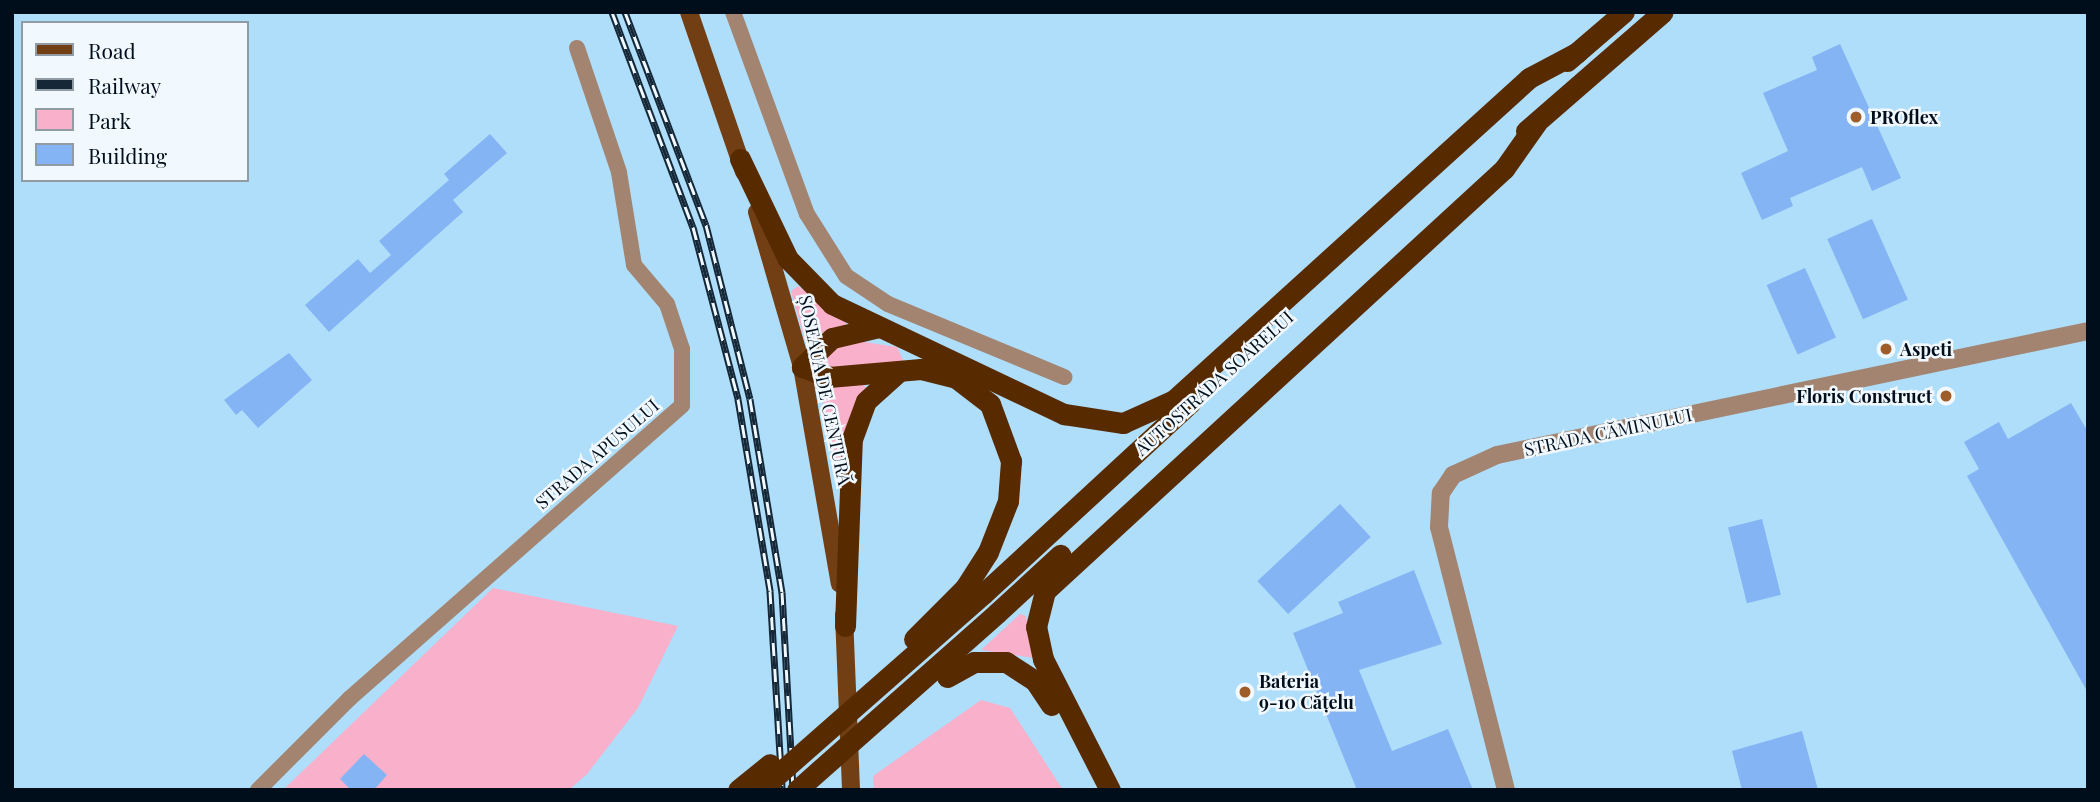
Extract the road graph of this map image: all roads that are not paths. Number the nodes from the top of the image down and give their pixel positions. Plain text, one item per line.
1 (689, 12) edge
2 (733, 12) edge
3 (1624, 12) edge
4 (1663, 12) edge
5 (577, 48) dead end
6 (1578, 52) junction
7 (1537, 122) junction
8 (740, 159) junction
9 (933, 323) junction
10 (879, 327) junction
11 (2088, 331) edge
12 (920, 348) junction
13 (802, 367) junction
14 (898, 372) junction
15 (1065, 377) dead end
16 (979, 585) junction
17 (845, 626) junction
18 (851, 788) edge
19 (257, 790) edge
20 (738, 790) edge
21 (760, 790) edge
22 (797, 790) edge
23 (814, 790) edge
24 (1098, 790) edge
25 (1110, 790) edge
26 (1506, 790) edge

1 - 8 main road, ȘOSEAUA DE CENTURĂ
2 - 9 street
3 - 6 highway, AUTOSTRADA SOARELUI
4 - 7 highway, AUTOSTRADA SOARELUI
5 - 19 street, STRADA APUSULUI
6 - 12 highway
6 - 16 highway, AUTOSTRADA SOARELUI
7 - 22 highway, AUTOSTRADA SOARELUI, bridge
7 - 25 highway
8 - 10 highway
8 - 13 main road, ȘOSEAUA DE CENTURĂ
9 - 12 street
9 - 15 street
10 - 12 highway
10 - 13 highway
11 - 26 street, STRADA CĂMINULUI
13 - 14 highway
13 - 17 main road, ȘOSEAUA DE CENTURĂ
14 - 16 highway
14 - 17 highway
16 - 20 highway, bridge
16 - 21 highway, AUTOSTRADA SOARELUI, bridge
17 - 18 main road, ȘOSEAUA DE CENTURĂ
23 - 24 highway

